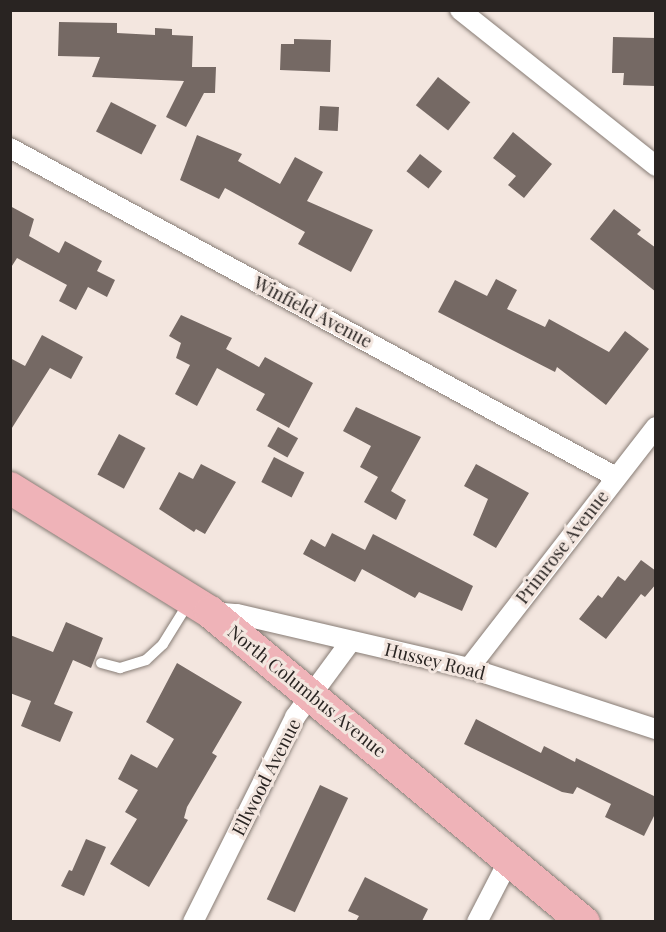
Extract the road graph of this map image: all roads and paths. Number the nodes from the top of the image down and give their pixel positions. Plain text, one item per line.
1 (460, 10) edge
2 (10, 148) edge
3 (656, 166) edge
4 (656, 427) edge
5 (616, 477) junction
6 (10, 488) edge
7 (200, 606) junction
8 (351, 641) junction
9 (101, 663) dead end
10 (469, 668) junction
11 (312, 694) junction
12 (656, 729) edge
13 (510, 858) junction
14 (193, 921) edge
15 (477, 921) edge
16 (584, 921) edge

1 - 3 street
2 - 5 street, Winfield Avenue
4 - 5 street, Primrose Avenue
5 - 10 street, Primrose Avenue
6 - 7 main road, North Columbus Avenue
7 - 8 street, Hussey Road
7 - 9 lane
7 - 11 main road, North Columbus Avenue
8 - 10 street, Hussey Road
8 - 11 street, Ellwood Avenue
10 - 12 street, Hussey Road
11 - 13 main road, North Columbus Avenue
11 - 14 street, Ellwood Avenue
13 - 15 street
13 - 16 main road, North Columbus Avenue

